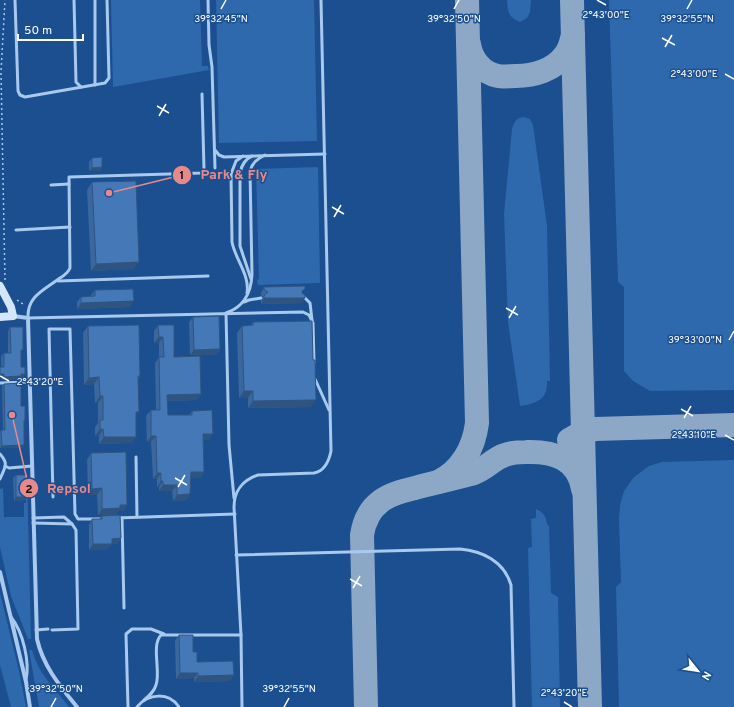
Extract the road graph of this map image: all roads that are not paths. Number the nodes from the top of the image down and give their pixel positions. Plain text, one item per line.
1 (16, 0) edge
2 (74, 0) edge
3 (95, 0) edge
4 (107, 0) edge
5 (208, 0) edge
6 (321, 0) edge
7 (95, 85) junction
8 (82, 87) junction
9 (202, 94) dead end
10 (214, 148) junction
11 (325, 154) junction
12 (242, 156) junction
13 (252, 156) junction
14 (265, 156) junction
15 (215, 168) dead end
16 (69, 184) junction
17 (51, 185) dead end
18 (70, 228) junction
19 (16, 230) dead end
20 (208, 276) dead end
21 (54, 282) junction
22 (2, 285) edge
23 (251, 287) junction
24 (301, 297) edge
25 (261, 298) dead end
26 (247, 299) junction
27 (226, 313) junction
28 (13, 316) junction
29 (0, 317) edge
30 (28, 318) junction
31 (313, 323) junction
32 (314, 366) edge
33 (314, 373) edge
34 (30, 382) junction
35 (0, 383) edge
36 (330, 414) junction
37 (0, 454) edge
38 (136, 457) dead end
39 (5, 466) junction
40 (32, 466) junction
41 (0, 479) edge
42 (53, 497) dead end
43 (234, 502) junction
44 (234, 514) junction
45 (137, 517) junction
46 (33, 518) junction
47 (122, 518) junction
48 (34, 523) junction
49 (72, 524) junction
50 (236, 555) junction
51 (0, 572) edge
52 (124, 608) dead end
53 (36, 630) junction
54 (164, 634) junction
55 (241, 635) junction
56 (144, 700) junction
57 (30, 707) edge
58 (77, 707) edge
59 (128, 707) edge
60 (137, 707) edge
61 (179, 707) edge
62 (242, 707) edge
63 (514, 707) edge

1 - 8 lane
2 - 8 lane
3 - 7 lane
4 - 7 lane
5 - 10 lane
6 - 11 lane
7 - 8 lane
9 - 16 lane
10 - 12 lane
10 - 15 lane
11 - 14 lane
11 - 36 lane
12 - 13 lane
12 - 26 lane
13 - 14 lane
13 - 23 lane
14 - 23 lane
16 - 17 lane
16 - 18 lane
18 - 19 lane
18 - 21 lane
20 - 21 lane
21 - 30 lane
22 - 28 street
23 - 26 lane
24 - 31 lane
25 - 26 lane
26 - 27 lane
27 - 30 lane
27 - 31 lane
27 - 43 lane
28 - 29 street
28 - 30 street
30 - 34 street
31 - 32 lane
33 - 36 lane
34 - 35 lane
34 - 40 street
36 - 43 lane
37 - 39 lane
38 - 45 lane
39 - 40 lane
39 - 41 lane
40 - 46 street
42 - 47 lane
43 - 44 lane
44 - 45 lane
44 - 50 lane
45 - 47 lane
46 - 48 street
46 - 49 lane
47 - 52 lane
48 - 49 lane
48 - 53 street
49 - 53 lane
50 - 55 lane
50 - 63 lane
51 - 57 street
53 - 58 street
54 - 55 lane
54 - 56 lane
54 - 59 lane
55 - 62 lane
56 - 60 lane
56 - 61 lane

